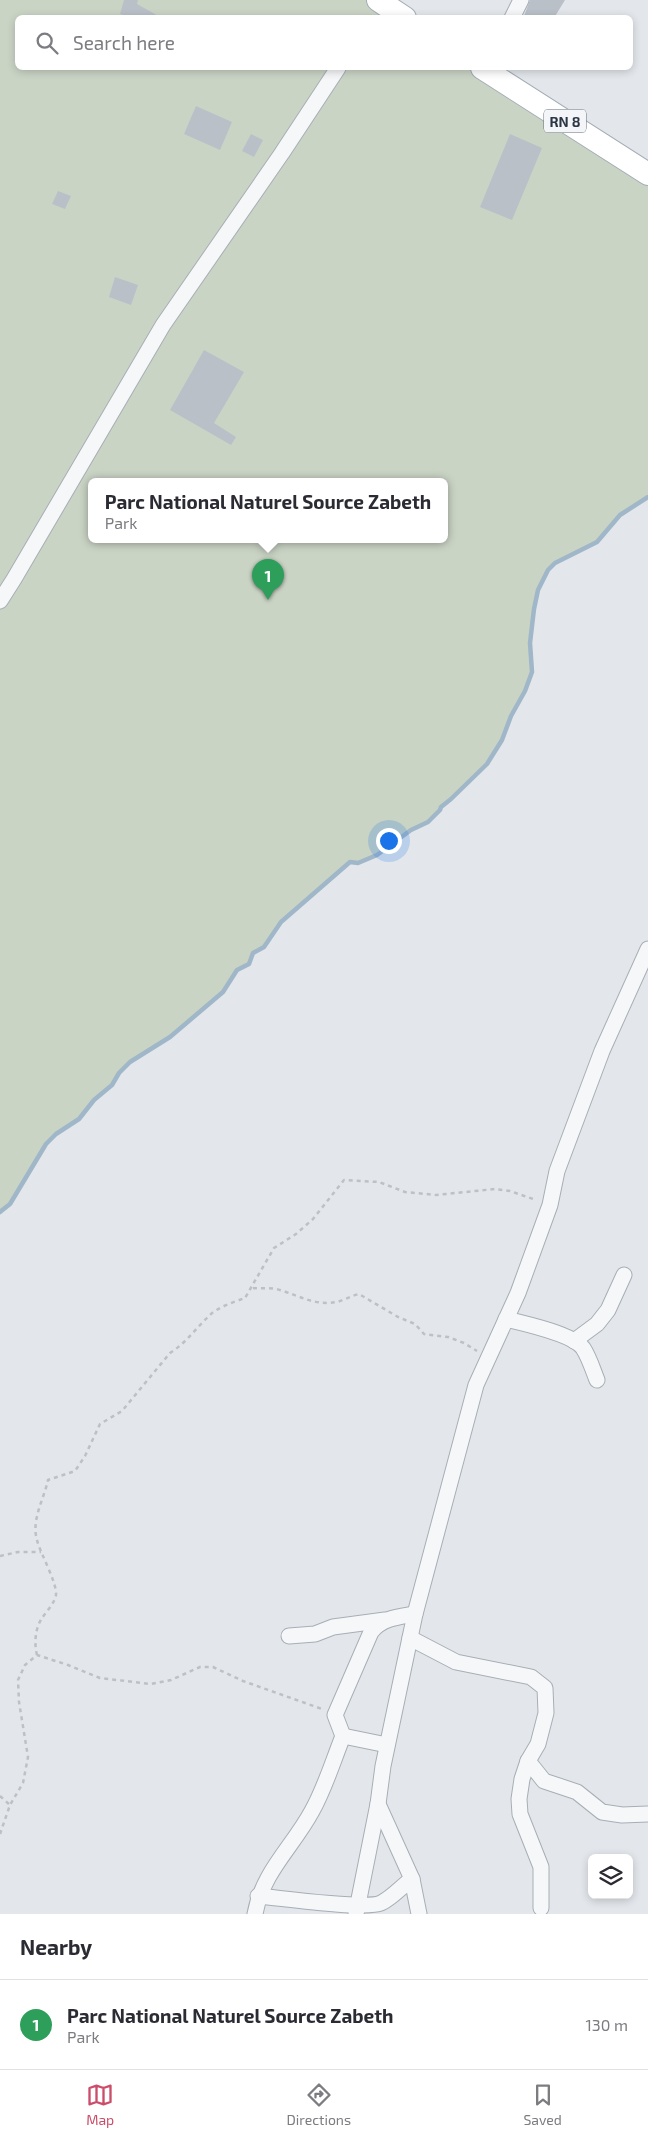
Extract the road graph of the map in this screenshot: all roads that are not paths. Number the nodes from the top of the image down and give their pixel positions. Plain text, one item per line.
1 (521, 0) edge
2 (514, 15) edge
3 (337, 70) edge
4 (488, 70) edge
5 (648, 174) edge
6 (0, 601) edge
7 (648, 949) edge
8 (624, 1275) dead end
9 (506, 1319) junction
10 (574, 1341) junction
11 (597, 1380) dead end
12 (415, 1614) junction
13 (386, 1620) junction
14 (288, 1636) dead end
15 (410, 1638) junction
16 (342, 1736) junction
17 (387, 1745) junction
18 (528, 1761) junction
19 (378, 1804) junction
20 (648, 1814) edge
21 (412, 1879) junction
22 (258, 1896) junction
23 (541, 1908) dead end
24 (357, 1909) edge
25 (254, 1914) edge
26 (419, 1914) edge

1 - 2 street
3 - 6 street
4 - 5 main road, RN 8
7 - 9 street
8 - 10 street
9 - 10 street
9 - 12 street
10 - 11 street
12 - 13 street
12 - 15 street
13 - 14 street
13 - 16 street
15 - 17 street
15 - 18 street
16 - 17 street
16 - 22 street
17 - 19 street
18 - 20 street
18 - 23 street
19 - 21 street
19 - 24 street
21 - 24 street
21 - 26 street
22 - 24 street
22 - 25 street

